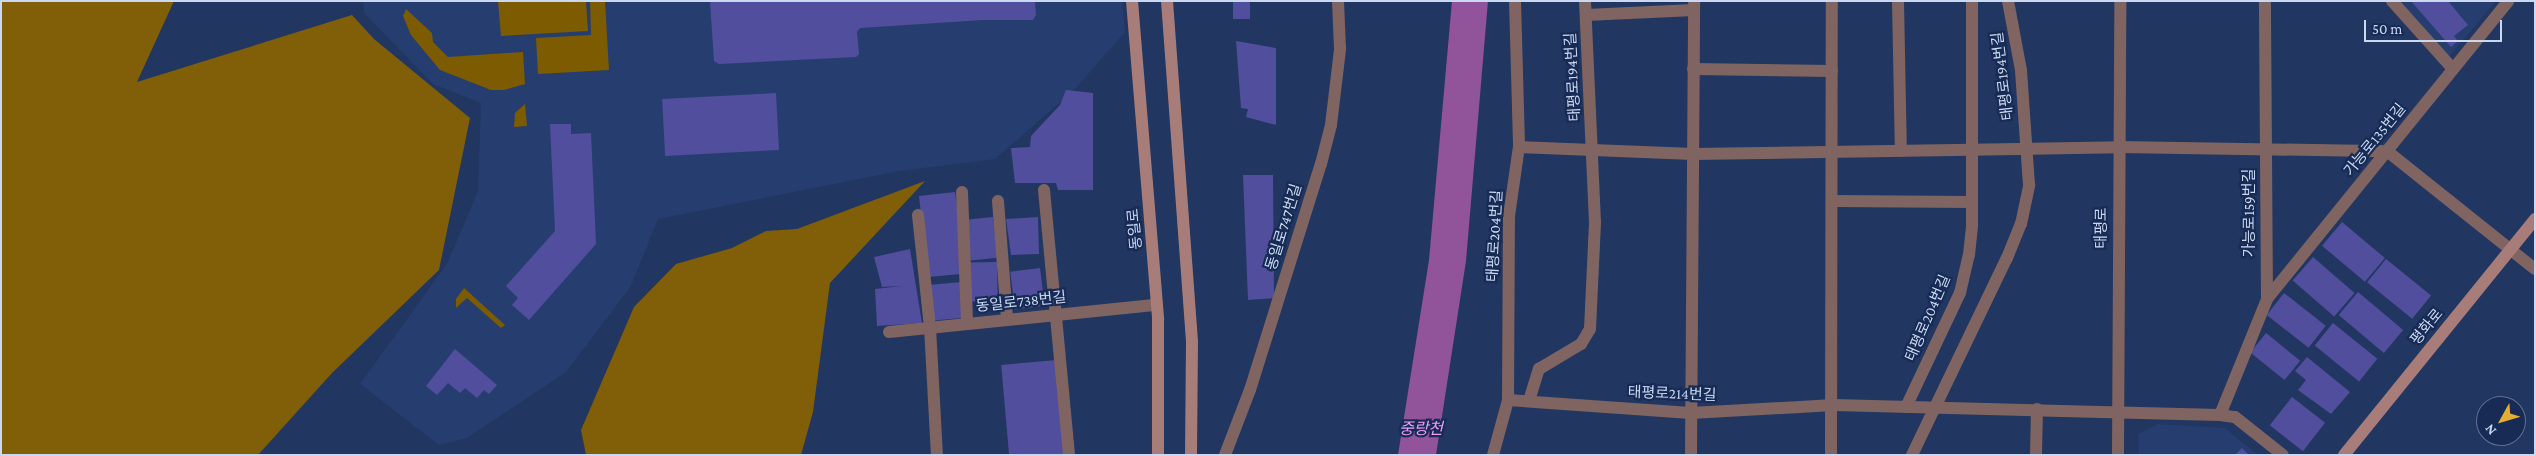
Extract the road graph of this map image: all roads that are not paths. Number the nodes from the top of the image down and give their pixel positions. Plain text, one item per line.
1 (1132, 1) edge
2 (1167, 1) edge
3 (1338, 1) edge
4 (1515, 1) edge
5 (1586, 1) edge
6 (1832, 1) edge
7 (1898, 1) edge
8 (1972, 1) edge
9 (2008, 1) edge
10 (2120, 1) edge
11 (2265, 1) edge
12 (2392, 1) edge
13 (2508, 1) edge
14 (1694, 6) edge
15 (1586, 16) junction
16 (1693, 69) junction
17 (2453, 69) junction
18 (1832, 71) junction
19 (2119, 146) junction
20 (1519, 147) junction
21 (2027, 148) junction
22 (2266, 148) junction
23 (1972, 149) junction
24 (1832, 150) junction
25 (1901, 150) junction
26 (1592, 151) junction
27 (2387, 151) junction
28 (1693, 154) junction
29 (1044, 190) dead end
30 (962, 192) dead end
31 (998, 201) dead end
32 (1832, 201) junction
33 (1972, 202) junction
34 (918, 216) dead end
35 (2535, 219) edge
36 (2512, 248) junction
37 (2535, 269) edge
38 (2267, 299) junction
39 (1157, 305) junction
40 (1056, 314) junction
41 (1007, 319) junction
42 (967, 324) junction
43 (930, 328) junction
44 (889, 332) dead end
45 (1508, 400) junction
46 (1529, 402) junction
47 (1834, 405) junction
48 (1906, 407) junction
49 (1935, 408) junction
50 (2037, 409) junction
51 (2118, 410) junction
52 (1691, 413) junction
53 (2220, 415) junction
54 (937, 455) edge
55 (1069, 455) edge
56 (1158, 455) edge
57 (1191, 455) edge
58 (1224, 455) edge
59 (1493, 455) edge
60 (1690, 455) edge
61 (1831, 455) edge
62 (1912, 455) edge
63 (2036, 455) edge
64 (2118, 455) edge
65 (2283, 455) edge
66 (2344, 455) edge

1 - 39 street, 동일로
2 - 57 street
3 - 58 street, 동일로747번길
4 - 20 street, 태평로204번길
5 - 15 street, 태평로194번길
6 - 18 street
7 - 25 street
8 - 23 street, 태평로204번길
9 - 21 street, 태평로194번길
10 - 19 street, 태평로
11 - 22 street, 가능로159번길
12 - 17 street
13 - 17 street, 가능로135번길
14 - 15 street
14 - 16 street
15 - 26 street, 태평로194번길
16 - 18 street
16 - 28 street
17 - 27 street, 가능로135번길
18 - 24 street
19 - 21 street
19 - 22 street
19 - 51 street, 태평로
20 - 26 street
20 - 45 street, 태평로204번길
21 - 23 street
21 - 49 street
22 - 27 street
22 - 38 street, 가능로159번길
23 - 25 street
23 - 33 street, 태평로204번길
24 - 25 street
24 - 28 street
24 - 32 street
26 - 28 street
26 - 46 street
27 - 36 street
27 - 38 street, 가능로135번길
28 - 52 street
29 - 40 street
30 - 42 street
31 - 41 street
32 - 33 street
32 - 47 street
33 - 48 street, 태평로204번길
34 - 43 street
35 - 36 street, 평화로
36 - 37 street
36 - 66 street, 평화로
38 - 53 street, 가능로159번길
39 - 40 street, 동일로738번길
39 - 56 street, 동일로
40 - 41 street, 동일로738번길
40 - 55 street
41 - 42 street, 동일로738번길
42 - 43 street, 동일로738번길
43 - 44 street, 동일로738번길
43 - 54 street
45 - 46 street, 태평로214번길
45 - 59 street, 태평로204번길
46 - 52 street, 태평로214번길
47 - 48 street, 태평로214번길
47 - 52 street, 태평로214번길
47 - 61 street
48 - 49 street, 태평로214번길
49 - 50 street, 태평로214번길
49 - 62 street
50 - 51 street, 태평로214번길
50 - 63 street
51 - 53 street, 태평로214번길
51 - 64 street, 태평로
52 - 60 street
53 - 65 street, 태평로214번길

